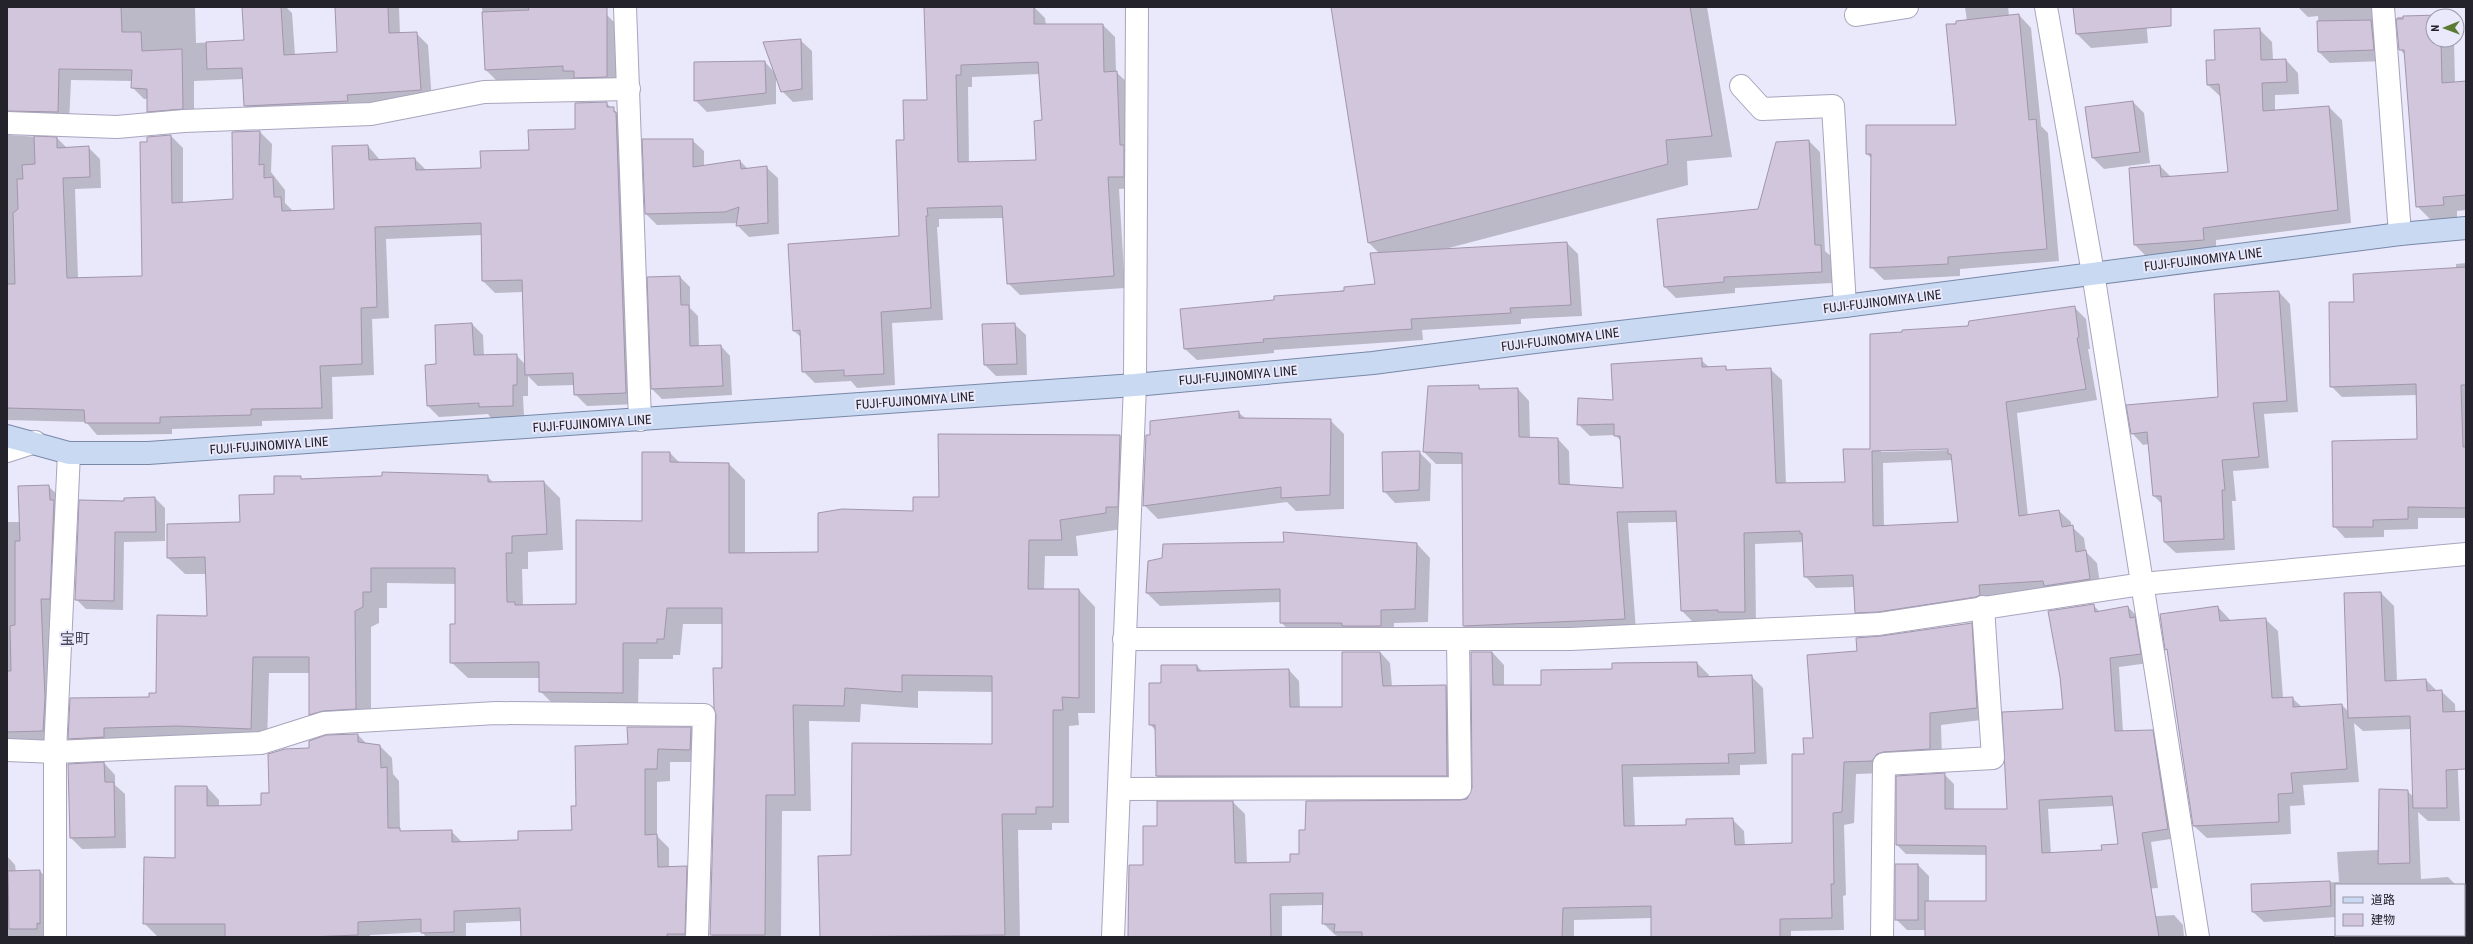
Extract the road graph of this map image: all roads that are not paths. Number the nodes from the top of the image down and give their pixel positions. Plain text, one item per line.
1 (625, 7) edge
2 (1137, 7) edge
3 (1906, 7) edge
4 (2046, 7) edge
5 (2383, 7) edge
6 (1856, 14) dead end
7 (1741, 86) dead end
8 (629, 89) junction
9 (7, 122) edge
10 (2466, 228) edge
11 (2400, 234) junction
12 (2093, 273) junction
13 (1845, 306) junction
14 (1135, 385) junction
15 (640, 420) junction
16 (7, 436) edge
17 (35, 442) junction
18 (7, 451) edge
19 (68, 453) junction
20 (2466, 554) edge
21 (2142, 584) junction
22 (1983, 607) junction
23 (1124, 638) junction
24 (1458, 640) junction
25 (7, 750) edge
26 (55, 752) junction
27 (1120, 789) junction
28 (55, 937) edge
29 (697, 937) edge
30 (1113, 937) edge
31 (1882, 937) edge
32 (2198, 937) edge

1 - 8 street
2 - 14 street
3 - 6 street
4 - 12 street
5 - 11 street
7 - 13 street
8 - 9 street
8 - 15 street
10 - 11 main road, FUJI-FUJINOMIYA LINE
11 - 12 main road, FUJI-FUJINOMIYA LINE
12 - 13 main road, FUJI-FUJINOMIYA LINE
12 - 21 street
13 - 14 main road, FUJI-FUJINOMIYA LINE
14 - 15 main road, FUJI-FUJINOMIYA LINE
14 - 23 street
15 - 19 main road, FUJI-FUJINOMIYA LINE
16 - 17 main road, FUJI-FUJINOMIYA LINE
17 - 18 street
17 - 19 main road, FUJI-FUJINOMIYA LINE
19 - 26 street
20 - 21 street
21 - 22 street
21 - 32 street
22 - 24 street
22 - 31 street
23 - 24 street
23 - 27 street
24 - 27 street
25 - 26 street
26 - 28 street
26 - 29 street
27 - 30 street

